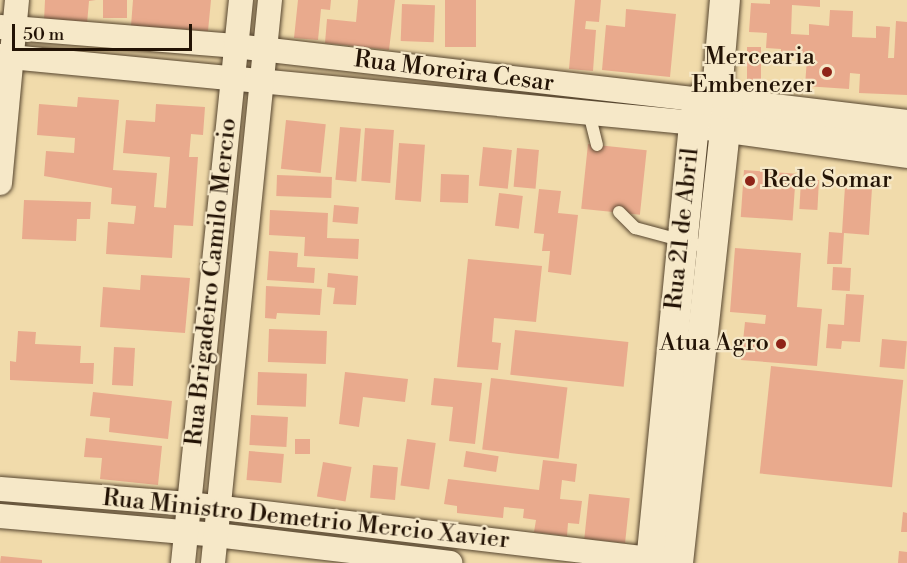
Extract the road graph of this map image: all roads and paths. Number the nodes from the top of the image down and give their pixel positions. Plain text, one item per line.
1 (17, 0) edge
2 (241, 0) edge
3 (270, 0) edge
4 (725, 0) edge
5 (7, 27) edge
6 (126, 38) junction
7 (235, 46) junction
8 (265, 50) junction
9 (5, 57) edge
10 (378, 63) junction
11 (122, 67) junction
12 (233, 76) junction
13 (261, 78) junction
14 (586, 87) junction
15 (375, 90) junction
16 (713, 107) junction
17 (588, 112) junction
18 (907, 125) edge
19 (597, 145) dead end
20 (907, 153) edge
21 (0, 183) edge
22 (619, 212) dead end
23 (695, 245) junction
24 (210, 300) junction
25 (239, 300) junction
26 (0, 489) edge
27 (92, 496) junction
28 (189, 504) junction
29 (218, 508) junction
30 (0, 516) edge
31 (90, 524) junction
32 (186, 532) junction
33 (441, 533) junction
34 (216, 535) junction
35 (443, 562) edge
36 (668, 562) edge
37 (183, 563) edge
38 (213, 563) edge

1 - 5 street
2 - 7 street, Rua Brigadeiro Camilo Mercio
3 - 8 street, Rua Brigadeiro Camilo Mercio
4 - 16 street, Rua 21 de Abril
5 - 6 street, Rua Moreira Cesar
5 - 9 street
6 - 7 street, Rua Moreira Cesar
6 - 11 street
7 - 8 street, Rua Moreira Cesar
7 - 12 street, Rua Brigadeiro Camilo Mercio
8 - 10 street, Rua Moreira Cesar
8 - 13 street, Rua Brigadeiro Camilo Mercio
9 - 11 street, Rua Moreira Cesar
9 - 21 street
10 - 14 street, Rua Moreira Cesar
10 - 15 street
11 - 12 street, Rua Moreira Cesar
12 - 13 street, Rua Moreira Cesar
12 - 24 street, Rua Brigadeiro Camilo Mercio
13 - 15 street, Rua Moreira Cesar
13 - 25 street, Rua Brigadeiro Camilo Mercio
14 - 16 street, Rua Moreira Cesar
14 - 17 lane
15 - 17 street, Rua Moreira Cesar
16 - 17 street, Rua Moreira Cesar
16 - 18 street, Rua Moreira Cesar
16 - 20 street, Rua Moreira Cesar
16 - 23 street, Rua 21 de Abril
17 - 19 lane
22 - 23 lane
23 - 36 street, Rua 21 de Abril
24 - 25 street
24 - 28 street, Rua Brigadeiro Camilo Mercio
25 - 29 street, Rua Brigadeiro Camilo Mercio
26 - 27 street, Rua Ministro Demetrio Mercio Xavier
27 - 28 street, Rua Ministro Demetrio Mercio Xavier
27 - 31 street
28 - 29 street, Rua Ministro Demetrio Mercio Xavier
28 - 32 street, Rua Brigadeiro Camilo Mercio
29 - 33 street, Rua Ministro Demetrio Mercio Xavier
29 - 34 street, Rua Brigadeiro Camilo Mercio
30 - 31 street, Rua Ministro Demetrio Mercio Xavier
31 - 32 street, Rua Ministro Demetrio Mercio Xavier
32 - 34 street, Rua Ministro Demetrio Mercio Xavier
32 - 37 street, Rua Brigadeiro Camilo Mercio
33 - 35 street
33 - 36 street, Rua Ministro Demetrio Mercio Xavier
34 - 35 street, Rua Ministro Demetrio Mercio Xavier
34 - 38 street, Rua Brigadeiro Camilo Mercio

